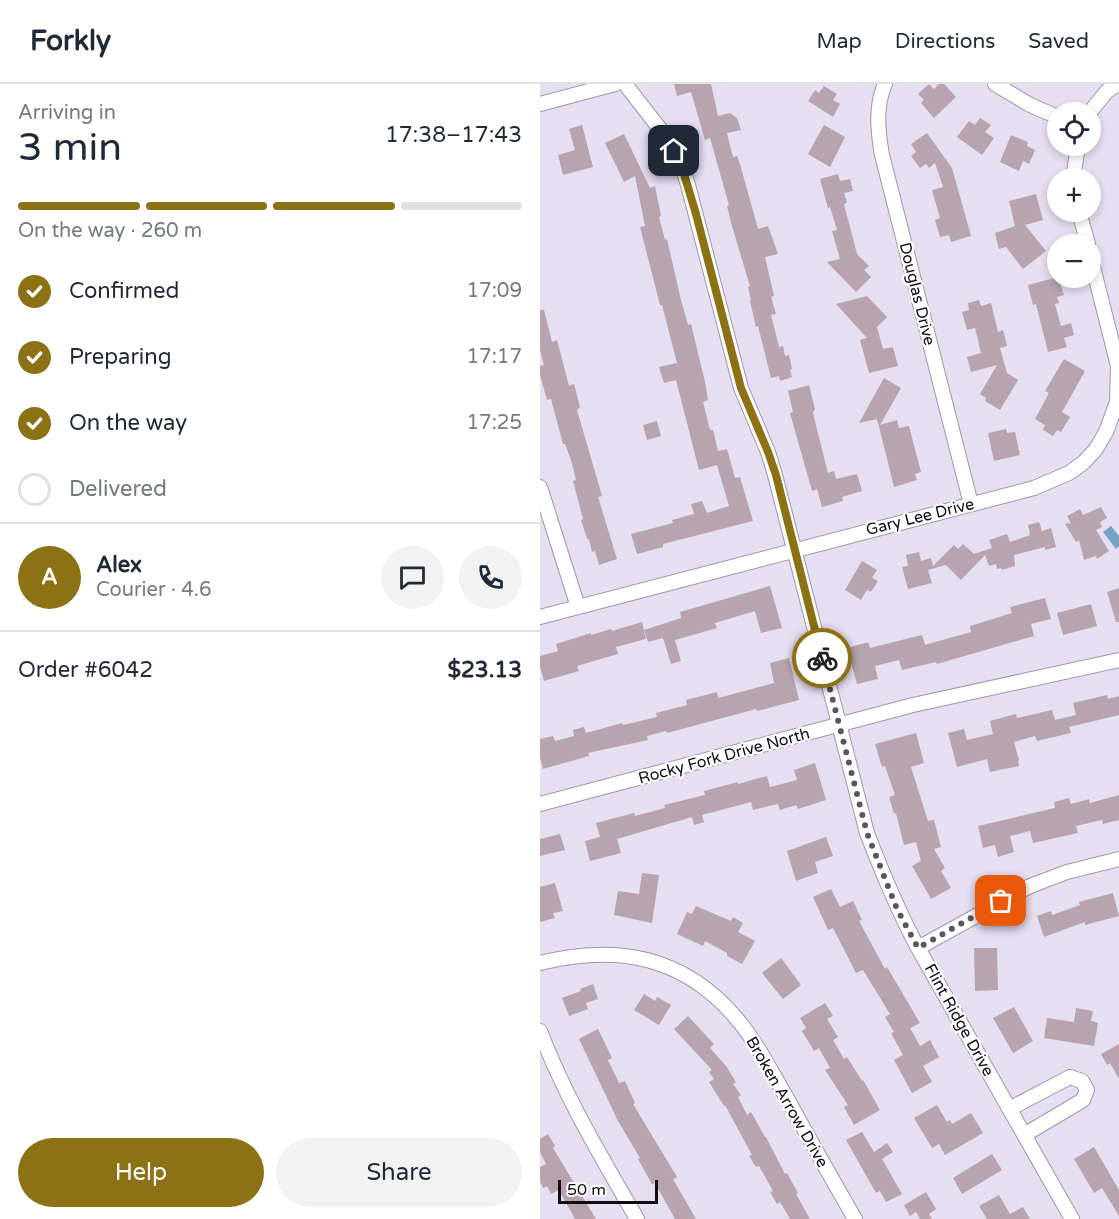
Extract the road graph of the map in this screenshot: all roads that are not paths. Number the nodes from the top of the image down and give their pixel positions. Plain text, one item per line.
1 (615, 84) edge
2 (625, 84) edge
3 (885, 84) edge
4 (995, 84) edge
5 (1118, 84) edge
6 (1098, 102) edge
7 (540, 104) edge
8 (1047, 112) edge
9 (1098, 288) edge
10 (540, 487) edge
11 (971, 504) junction
12 (794, 549) junction
13 (578, 607) junction
14 (540, 617) edge
15 (1119, 660) edge
16 (839, 725) junction
17 (540, 804) edge
18 (1119, 859) edge
19 (918, 948) junction
20 (540, 963) edge
21 (540, 1031) edge
22 (1009, 1109) junction
23 (1024, 1136) junction
24 (637, 1219) edge
25 (855, 1219) edge
26 (1072, 1219) edge

1 - 7 street
2 - 12 street, Flint Ridge Drive
3 - 11 street, Douglas Drive
4 - 8 street
5 - 6 street
9 - 11 street, Gary Lee Drive
10 - 13 street
11 - 12 street, Gary Lee Drive
12 - 13 street, Gary Lee Drive
12 - 16 street, Flint Ridge Drive
13 - 14 street, Gary Lee Drive
15 - 16 street, Rocky Fork Drive North
16 - 17 street, Rocky Fork Drive North
16 - 19 street, Flint Ridge Drive
18 - 19 street
19 - 22 street, Flint Ridge Drive
20 - 25 street, Broken Arrow Drive
21 - 24 street
22 - 23 street, Flint Ridge Drive
22 - 23 street
23 - 26 street, Flint Ridge Drive

